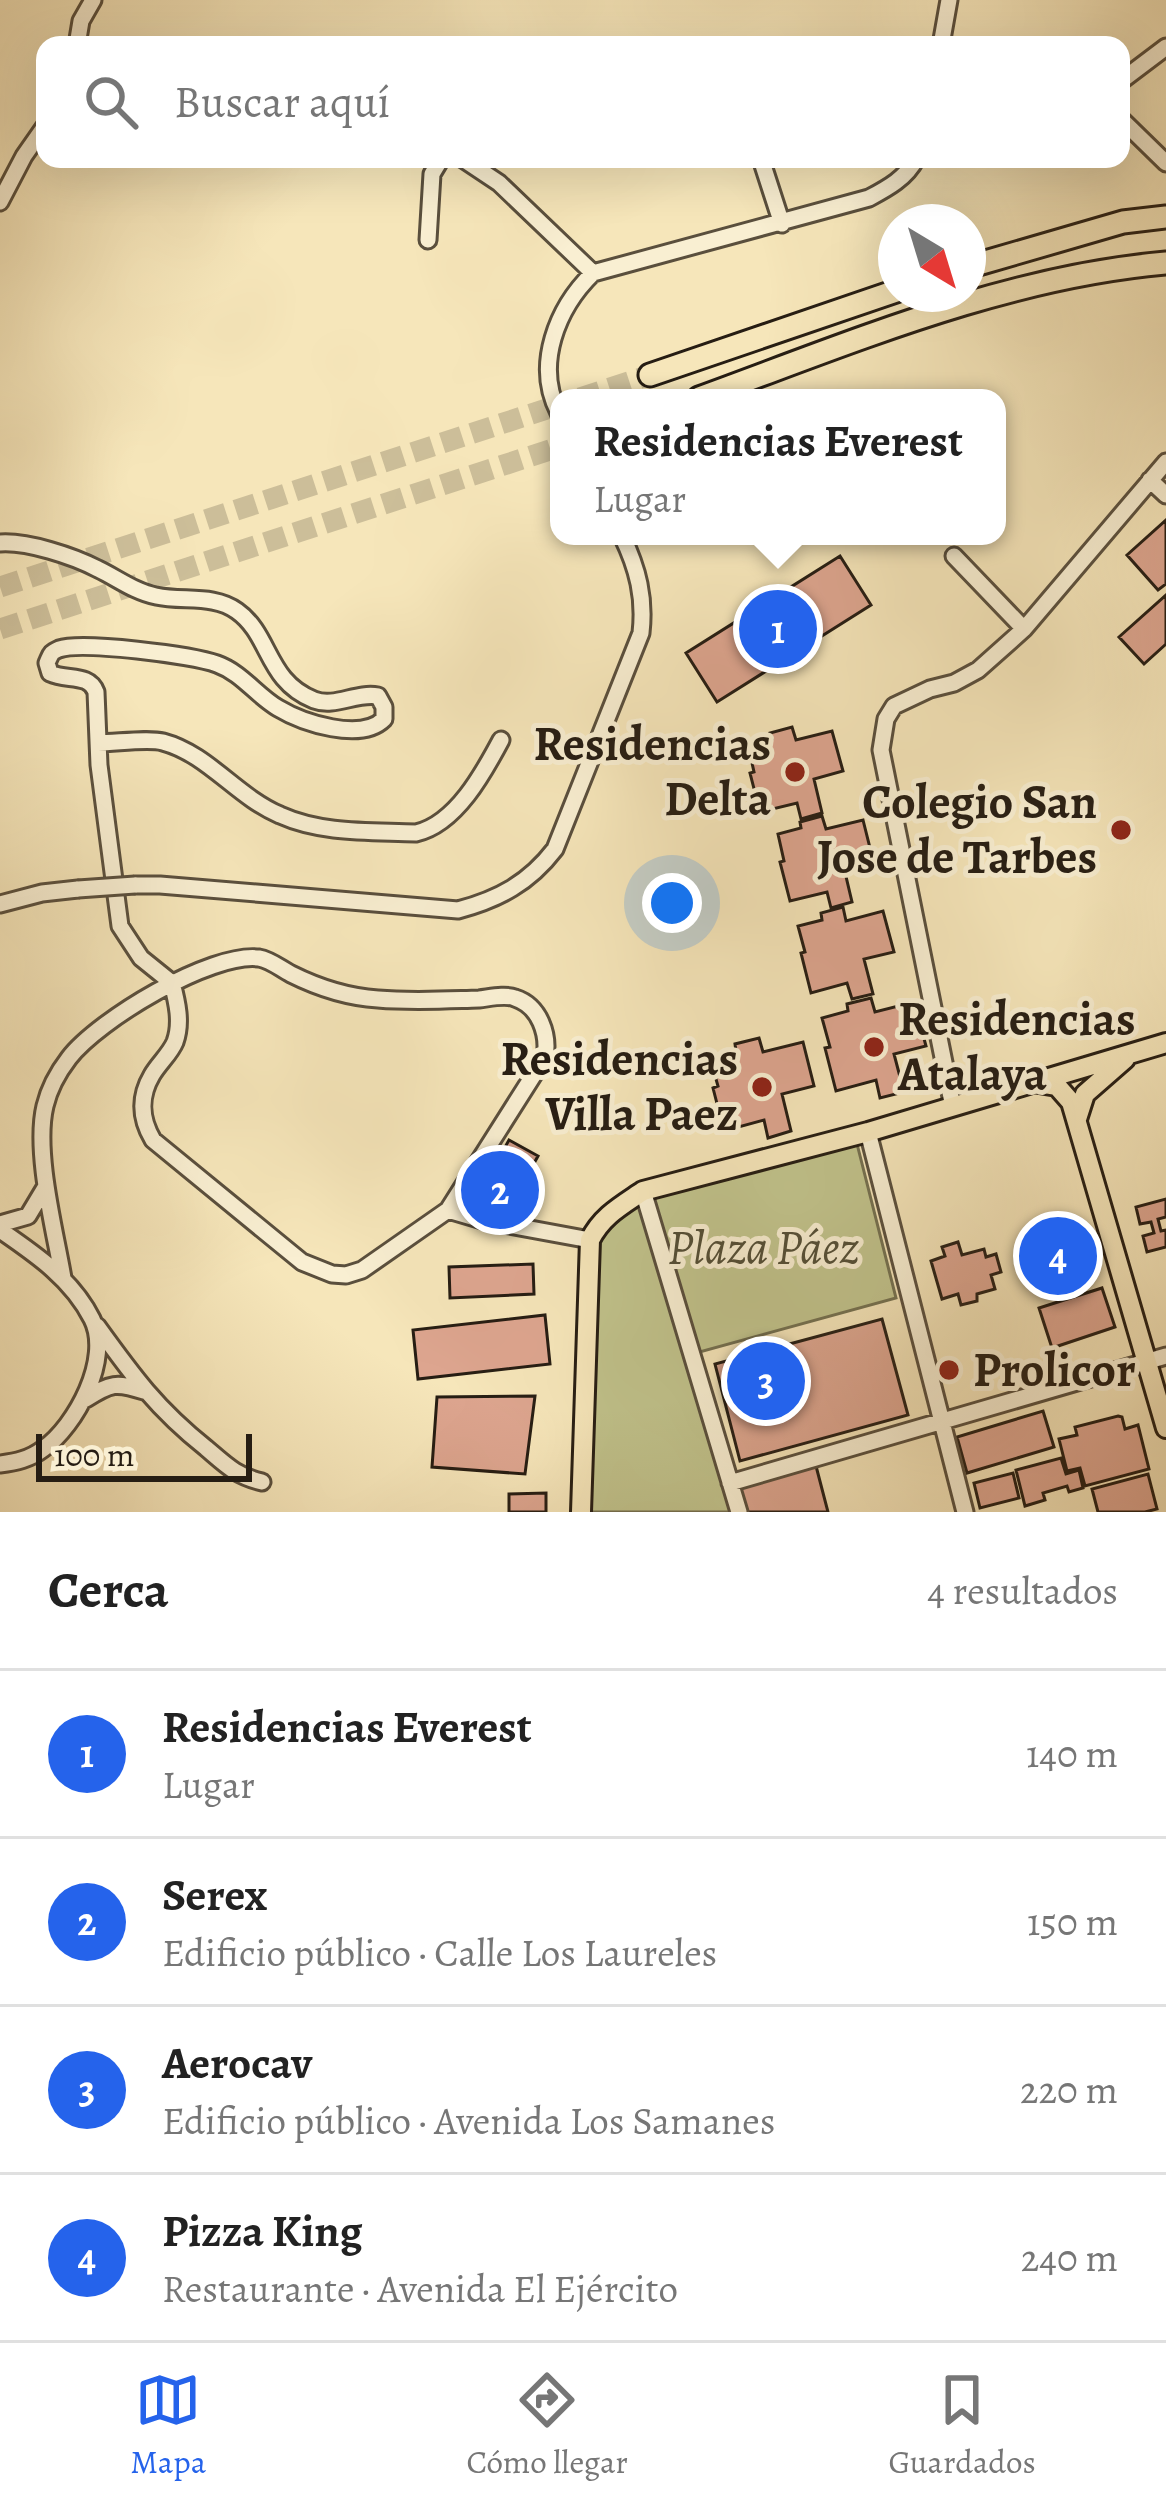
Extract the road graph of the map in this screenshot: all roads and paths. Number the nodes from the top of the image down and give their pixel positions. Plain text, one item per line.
1 (93, 0) edge
2 (949, 0) edge
3 (78, 36) edge
4 (942, 36) edge
5 (1166, 47) edge
6 (1130, 74) edge
7 (1130, 128) edge
8 (36, 139) edge
9 (1166, 163) edge
10 (436, 168) edge
11 (476, 168) edge
12 (764, 168) edge
13 (911, 168) edge
14 (0, 202) edge
15 (1166, 217) edge
16 (782, 224) junction
17 (428, 240) dead end
18 (986, 262) edge
19 (1166, 263) edge
20 (593, 272) junction
21 (878, 296) edge
22 (650, 375) tunnel mouth
23 (724, 389) edge
24 (550, 397) edge
25 (1166, 462) edge
26 (1150, 480) junction
27 (1166, 495) edge
28 (0, 543) edge
29 (626, 545) edge
30 (954, 556) dead end
31 (1024, 629) junction
32 (501, 740) dead end
33 (98, 743) junction
34 (0, 904) edge
35 (172, 983) junction
36 (1166, 1042) edge
37 (1138, 1050) junction
38 (1028, 1082) junction
39 (953, 1107) junction
40 (1077, 1119) junction
41 (868, 1132) junction
42 (47, 1184) junction
43 (643, 1191) junction
44 (448, 1210) junction
45 (0, 1227) edge
46 (590, 1240) junction
47 (63, 1278) junction
48 (95, 1324) junction
49 (1157, 1359) edge
50 (144, 1391) junction
51 (83, 1401) junction
52 (942, 1421) junction
53 (1166, 1428) edge
54 (0, 1464) edge
55 (262, 1482) dead end
56 (730, 1483) junction
57 (581, 1512) edge
58 (739, 1512) edge
59 (965, 1512) edge

1 - 3 street
2 - 4 street
5 - 6 street
7 - 9 street
8 - 14 street
10 - 17 street
11 - 20 street
12 - 16 street
13 - 16 street
15 - 18 highway
16 - 20 street
19 - 23 highway
20 - 24 street
21 - 22 highway
25 - 26 street
26 - 27 street
26 - 31 street
28 - 33 street
29 - 34 street, bridge
30 - 31 street
31 - 39 street
32 - 33 street
33 - 35 street
35 - 42 street
35 - 44 street
35 - 44 street
36 - 37 main road
37 - 38 main road
37 - 40 main road
38 - 39 main road
38 - 40 main road
39 - 41 main road
40 - 49 main road
41 - 43 main road
41 - 52 street
42 - 45 street
42 - 47 street
43 - 46 main road
43 - 56 street
44 - 46 street
45 - 47 street
46 - 57 main road
47 - 48 street
48 - 50 street
48 - 51 street
49 - 52 street
49 - 53 main road
50 - 51 street
50 - 55 street
51 - 54 street
52 - 56 street
52 - 59 street
56 - 58 street

